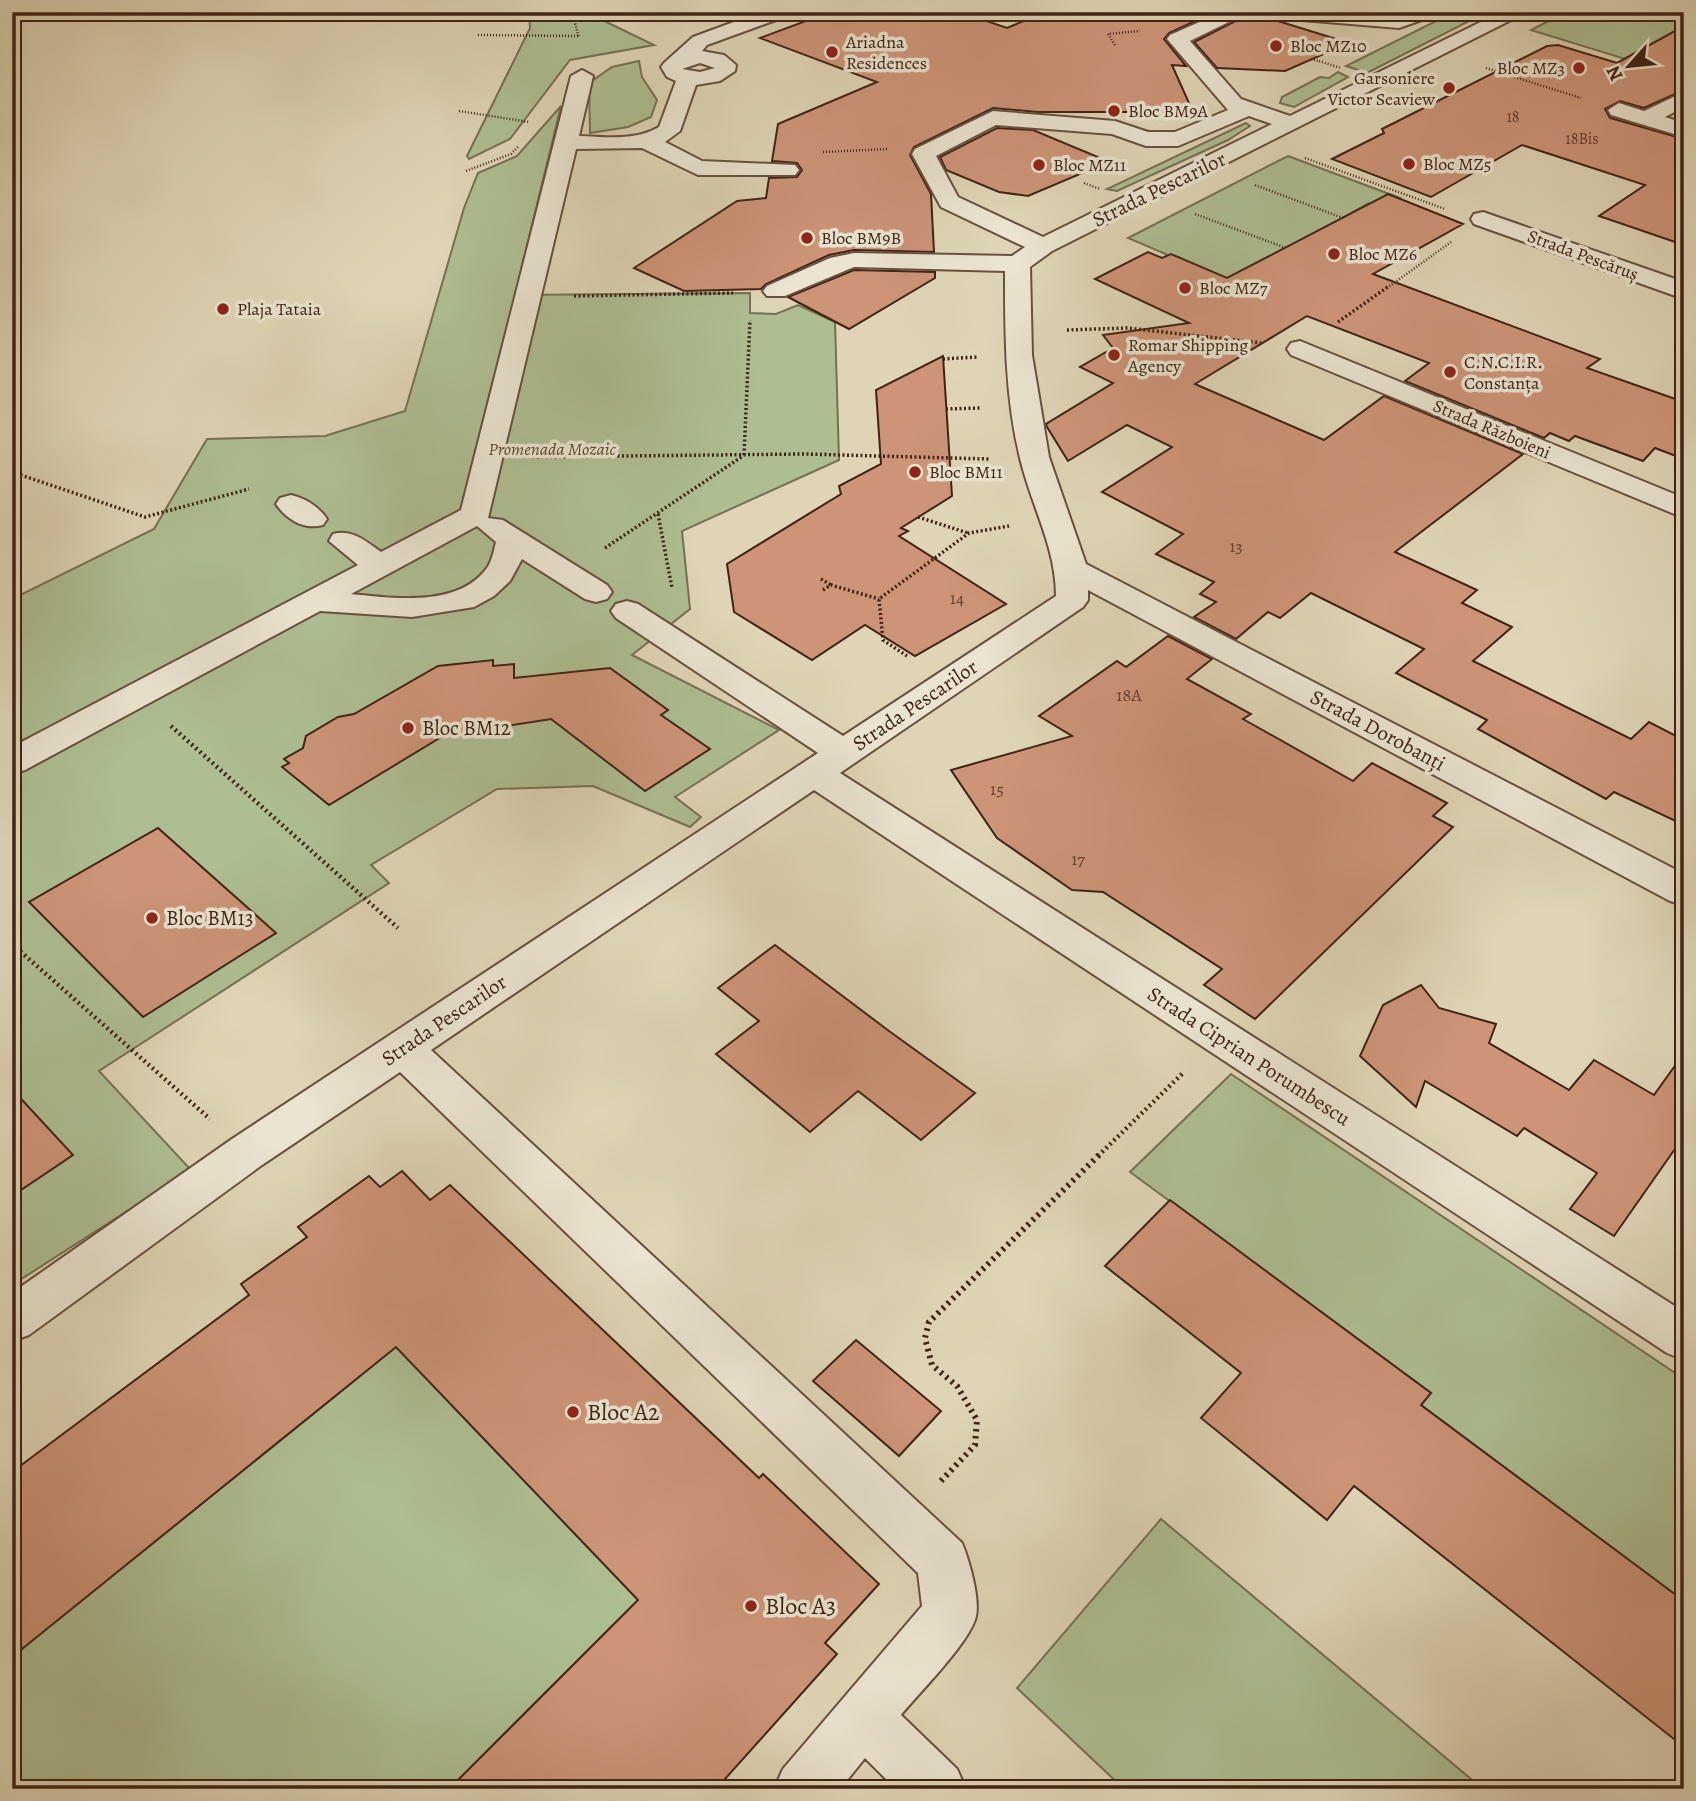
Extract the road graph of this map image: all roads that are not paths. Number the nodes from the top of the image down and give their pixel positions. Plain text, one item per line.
1 (780, 12) edge
2 (1239, 12) edge
3 (1278, 12) edge
4 (1426, 12) edge
5 (1511, 13) edge
6 (582, 76) dead end
7 (1684, 98) edge
8 (1248, 109) junction
9 (1619, 110) road end
10 (1646, 118) junction
11 (1684, 130) edge
12 (1293, 139) junction
13 (645, 141) junction
14 (566, 142) junction
15 (787, 170) road end
16 (1483, 219) road end
17 (1030, 255) junction
18 (776, 291) dead end
19 (1684, 291) edge
20 (1300, 349) road end
21 (1684, 509) edge
22 (475, 515) junction
23 (513, 539) junction
24 (344, 541) dead end
25 (380, 566) junction
26 (1072, 569) junction
27 (596, 592) dead end
28 (313, 601) junction
29 (627, 611) dead end
30 (12, 762) edge
31 (829, 763) junction
32 (1684, 891) edge
33 (402, 1048) junction
34 (12, 1320) edge
35 (1684, 1338) edge
36 (863, 1717) junction
37 (803, 1789) edge
38 (937, 1789) edge

1 - 13 street
2 - 8 street
3 - 4 street
5 - 12 street, Strada Pescarilor
6 - 14 street
7 - 10 street
8 - 12 street
8 - 17 street
9 - 10 street
10 - 11 street
12 - 17 street, Strada Pescarilor
13 - 14 street
13 - 15 street
14 - 22 street
16 - 19 street, Strada Pescăruș
17 - 18 street
17 - 26 street, Strada Pescarilor
20 - 21 street, Strada Războieni
22 - 23 street
22 - 25 street
23 - 27 street
23 - 28 street
24 - 25 street
25 - 28 street
26 - 31 street, Strada Pescarilor
26 - 32 street, Strada Dorobanți
28 - 30 street
29 - 31 street, Strada Ciprian Porumbescu
31 - 33 street, Strada Pescarilor
31 - 35 street, Strada Ciprian Porumbescu
33 - 34 street, Strada Pescarilor
33 - 36 street
36 - 37 street
36 - 38 street

